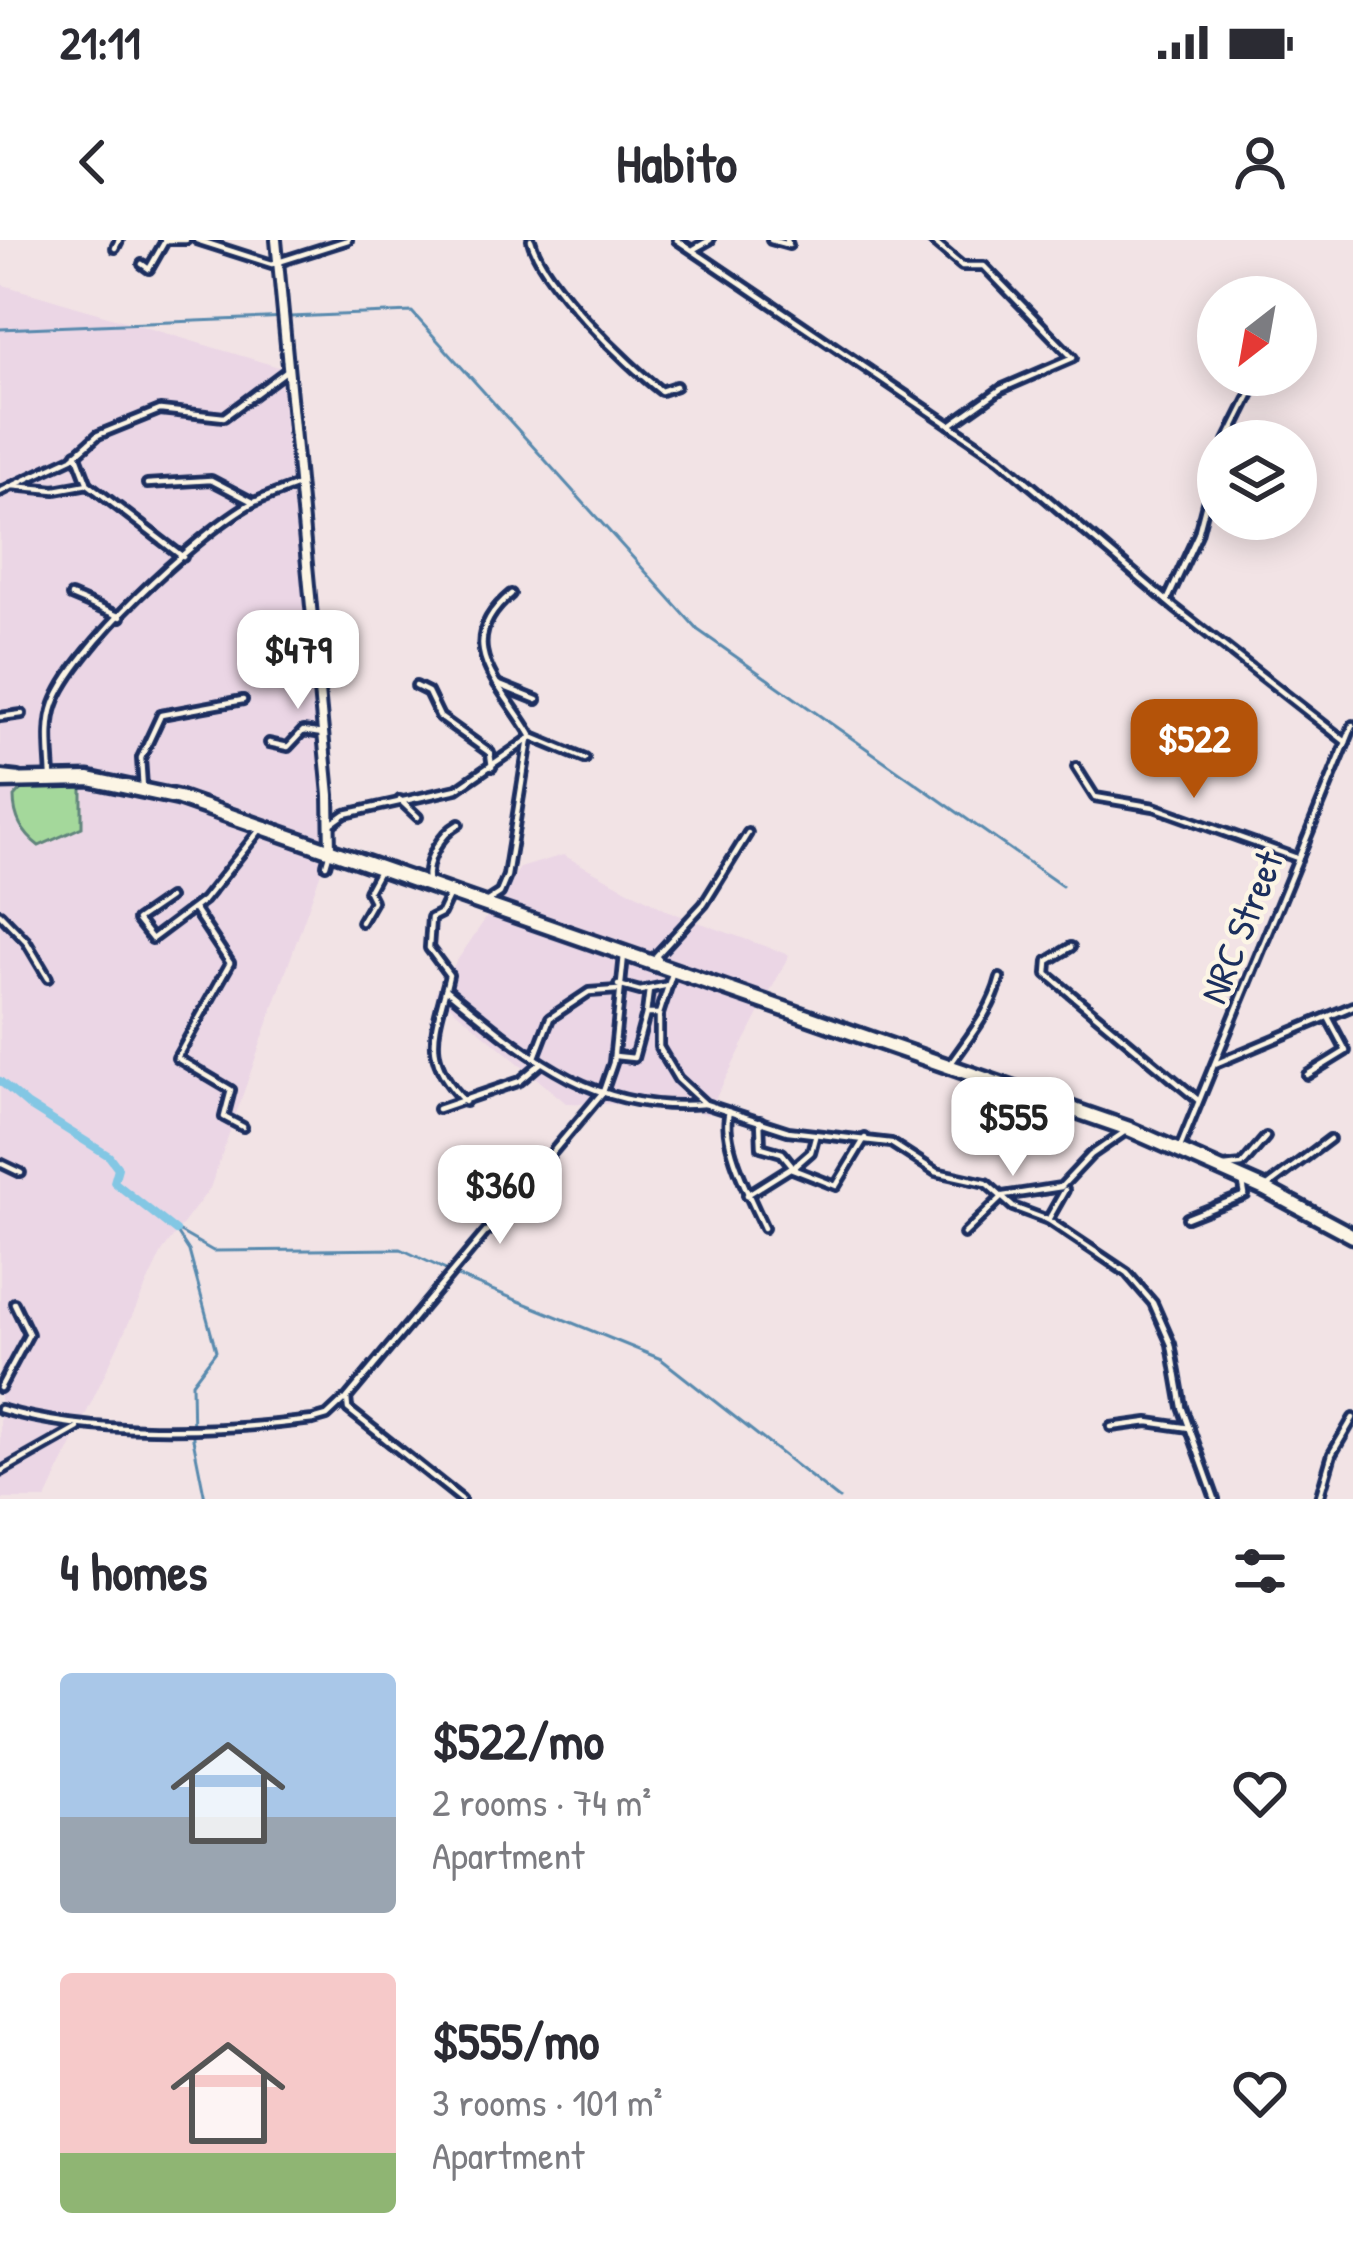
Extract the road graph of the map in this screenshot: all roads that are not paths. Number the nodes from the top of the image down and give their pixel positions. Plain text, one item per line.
1 (119, 240) edge
2 (186, 240) edge
3 (197, 240) edge
4 (276, 240) edge
5 (349, 240) edge
6 (531, 240) edge
7 (677, 240) edge
8 (710, 240) edge
9 (771, 240) edge
10 (788, 240) edge
11 (932, 240) edge
12 (166, 241) edge
13 (695, 244) edge
14 (115, 248) dead end
15 (278, 263) junction
16 (142, 264) dead end
17 (289, 370) junction
18 (676, 386) dead end
19 (950, 425) junction
20 (76, 454) junction
21 (88, 484) junction
22 (147, 484) dead end
23 (298, 485) junction
24 (12, 486) junction
25 (0, 492) edge
26 (253, 502) junction
27 (1197, 536) edge
28 (183, 557) junction
29 (511, 594) dead end
30 (71, 596) dead end
31 (1167, 601) junction
32 (121, 616) junction
33 (497, 684) junction
34 (416, 686) dead end
35 (243, 700) dead end
36 (538, 700) dead end
37 (22, 714) dead end
38 (0, 717) edge
39 (1353, 725) edge
40 (323, 734) junction
41 (531, 738) junction
42 (1346, 742) junction
43 (269, 743) dead end
44 (585, 760) dead end
45 (492, 767) junction
46 (1076, 767) dead end
47 (0, 777) edge
48 (51, 778) junction
49 (143, 788) junction
50 (400, 800) junction
51 (418, 817) dead end
52 (331, 824) junction
53 (459, 824) dead end
54 (263, 827) junction
55 (748, 833) dead end
56 (503, 839) dead end
57 (521, 840) dead end
58 (512, 843) junction
59 (328, 858) junction
60 (1297, 858) junction
61 (380, 869) junction
62 (430, 887) junction
63 (450, 894) junction
64 (169, 898) dead end
65 (482, 905) junction
66 (194, 909) junction
67 (0, 914) edge
68 (362, 922) dead end
69 (1071, 947) dead end
70 (624, 955) junction
71 (48, 978) dead end
72 (1000, 978) dead end
73 (671, 979) junction
74 (618, 987) junction
75 (446, 989) junction
76 (649, 990) junction
77 (1353, 1006) edge
78 (658, 1013) junction
79 (646, 1014) junction
80 (1328, 1017) junction
81 (614, 1055) junction
82 (535, 1057) junction
83 (542, 1063) junction
84 (1215, 1064) junction
85 (948, 1066) junction
86 (1307, 1075) dead end
87 (603, 1092) junction
88 (1198, 1100) junction
89 (465, 1102) junction
90 (705, 1104) junction
91 (438, 1109) dead end
92 (729, 1112) junction
93 (760, 1121) junction
94 (243, 1127) dead end
95 (1129, 1129) junction
96 (816, 1136) junction
97 (1265, 1137) dead end
98 (865, 1138) junction
99 (1330, 1139) dead end
100 (1179, 1150) junction
101 (0, 1163) edge
102 (795, 1168) junction
103 (1218, 1168) junction
104 (21, 1174) dead end
105 (1242, 1179) junction
106 (1063, 1188) junction
107 (1265, 1190) junction
108 (747, 1195) junction
109 (1003, 1196) junction
110 (1077, 1199) dead end
111 (1187, 1218) dead end
112 (1048, 1220) junction
113 (764, 1228) dead end
114 (964, 1234) dead end
115 (1353, 1236) edge
116 (14, 1303) dead end
117 (0, 1388) edge
118 (346, 1398) junction
119 (0, 1409) edge
120 (336, 1409) junction
121 (348, 1409) junction
122 (1353, 1418) edge
123 (1111, 1427) dead end
124 (79, 1428) junction
125 (1190, 1428) junction
126 (0, 1472) edge
127 (461, 1499) edge
128 (1215, 1499) edge
129 (1320, 1499) edge

1 - 14 street
2 - 12 street
3 - 15 street
4 - 15 street
5 - 15 street
6 - 18 street
7 - 13 street
8 - 13 street
9 - 10 street
11 - 19 street
12 - 16 street
13 - 19 street
15 - 17 street
17 - 20 street
17 - 23 street
19 - 31 street
20 - 21 street
20 - 24 street
21 - 24 street
21 - 28 street
22 - 26 street
23 - 26 street
23 - 40 street
24 - 25 street
26 - 28 street
27 - 31 street
28 - 32 street
29 - 33 street
30 - 32 street
31 - 42 street
32 - 48 street
33 - 36 street
33 - 41 street
34 - 45 street
35 - 49 street
37 - 38 street
39 - 42 street, NRC Street
40 - 43 street
40 - 52 street
41 - 44 street
41 - 45 street
41 - 58 street
42 - 60 street, NRC Street
45 - 50 street
46 - 60 street
47 - 48 highway
48 - 49 highway
49 - 54 highway
50 - 51 street
50 - 52 street
52 - 59 street
53 - 62 street
54 - 59 highway
54 - 66 street
55 - 73 street
56 - 58 street
57 - 58 street
58 - 65 street
59 - 61 highway
60 - 84 street, NRC Street
61 - 62 highway
61 - 68 street
62 - 63 highway
63 - 65 highway
63 - 75 street
64 - 66 street
65 - 70 highway
66 - 94 street
67 - 71 street
69 - 88 street
70 - 73 highway
70 - 74 street
72 - 85 street
73 - 76 street
73 - 78 street
73 - 85 highway
74 - 76 street
74 - 81 street
74 - 82 street
75 - 82 street
75 - 89 street
76 - 79 street
77 - 80 street
78 - 79 street
78 - 90 street
79 - 81 street
80 - 84 street
80 - 86 street
81 - 87 street
82 - 83 street
83 - 87 street
83 - 89 street
84 - 88 street, NRC Street
85 - 95 highway
87 - 90 street
87 - 118 street
88 - 100 street, NRC Street
89 - 91 street
90 - 92 street
92 - 93 street
92 - 108 street
93 - 96 street
93 - 102 street
95 - 100 highway
95 - 106 street
96 - 98 street
96 - 102 street
97 - 103 street
98 - 102 street
98 - 109 street
99 - 107 street
100 - 103 highway
101 - 104 street
102 - 108 street
103 - 105 highway
105 - 107 highway
105 - 111 street
106 - 109 street
106 - 110 street
106 - 112 street
107 - 115 highway
108 - 113 street
109 - 112 street
109 - 114 street
112 - 125 street
116 - 117 street
118 - 120 street
118 - 121 street
119 - 124 street
120 - 121 street
120 - 124 street
121 - 127 street
122 - 129 street
123 - 125 street
124 - 126 street
125 - 128 street

